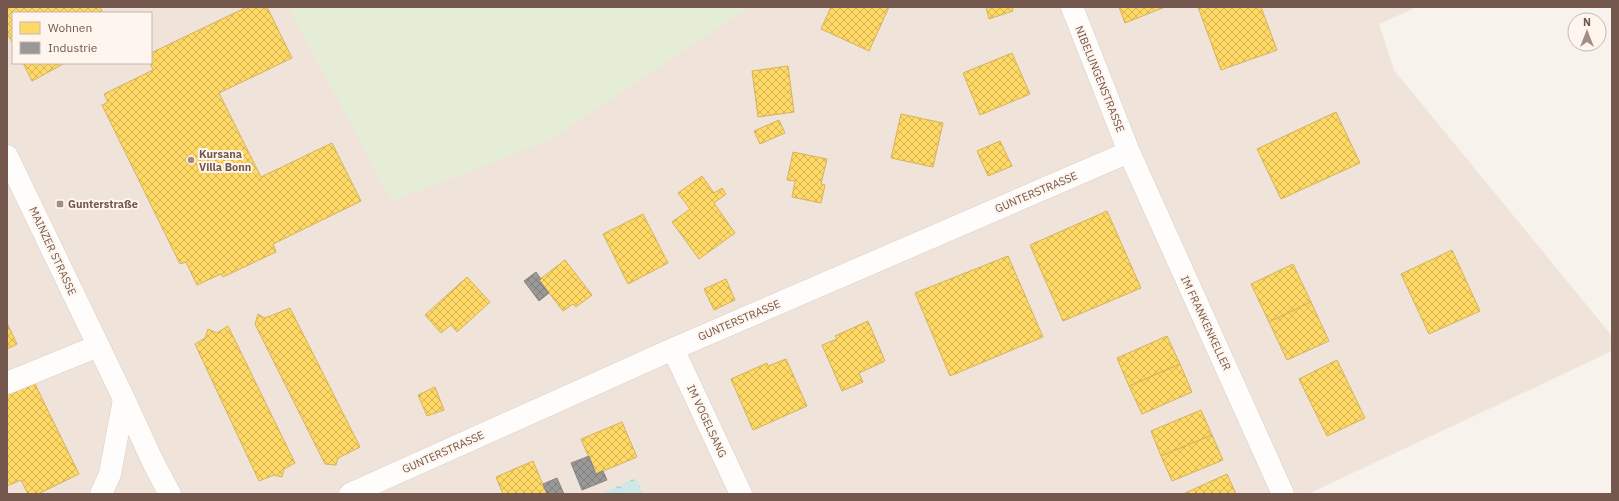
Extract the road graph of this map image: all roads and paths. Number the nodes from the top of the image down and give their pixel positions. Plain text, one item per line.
1 (1072, 7) edge
2 (1129, 152) junction
3 (7, 156) edge
4 (98, 346) junction
5 (673, 349) junction
6 (7, 383) edge
7 (124, 399) junction
8 (101, 494) edge
9 (170, 494) edge
10 (350, 494) edge
11 (741, 494) edge
12 (1283, 494) edge

1 - 2 street, NIBELUNGENSTRASSE
2 - 5 street, GUNTERSTRASSE
2 - 12 street, IM FRANKENKELLER
3 - 4 street, MAINZER STRASSE
4 - 6 street
4 - 7 street, MAINZER STRASSE
5 - 10 street, GUNTERSTRASSE
5 - 11 street, IM VOGELSANG
7 - 8 street
7 - 9 street, MAINZER STRASSE

